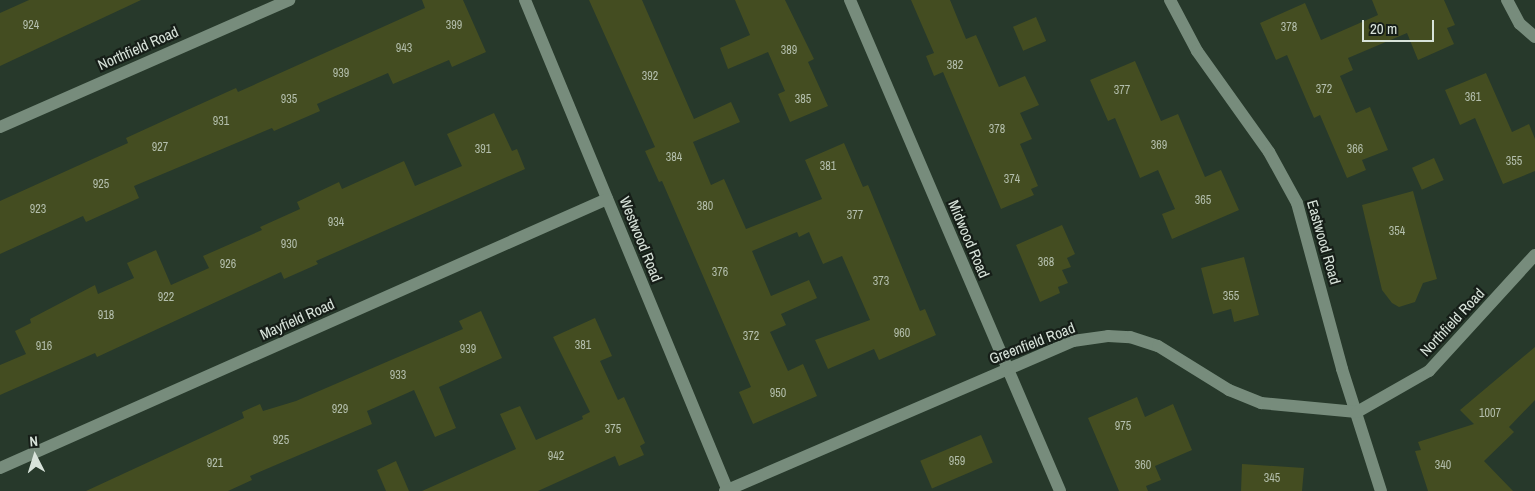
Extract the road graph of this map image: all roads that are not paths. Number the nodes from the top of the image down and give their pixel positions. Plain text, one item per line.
1 (289, 0) edge
2 (525, 0) edge
3 (850, 0) edge
4 (1170, 0) edge
5 (1508, 0) edge
6 (1535, 37) edge
7 (0, 127) edge
8 (607, 199) junction
9 (1535, 255) edge
10 (1007, 369) junction
11 (1357, 412) junction
12 (0, 468) edge
13 (727, 491) edge
14 (1060, 491) edge
15 (1381, 491) edge

1 - 7 street, Northfield Road
2 - 8 street, Westwood Road
3 - 10 street, Midwood Road
4 - 11 street, Eastwood Road
5 - 6 street
8 - 12 street, Mayfield Road
8 - 13 street, Westwood Road
9 - 11 street, Northfield Road
10 - 11 street, Greenfield Road
10 - 13 street, Greenfield Road
10 - 14 street, Midwood Road
11 - 15 street, Eastwood Road

